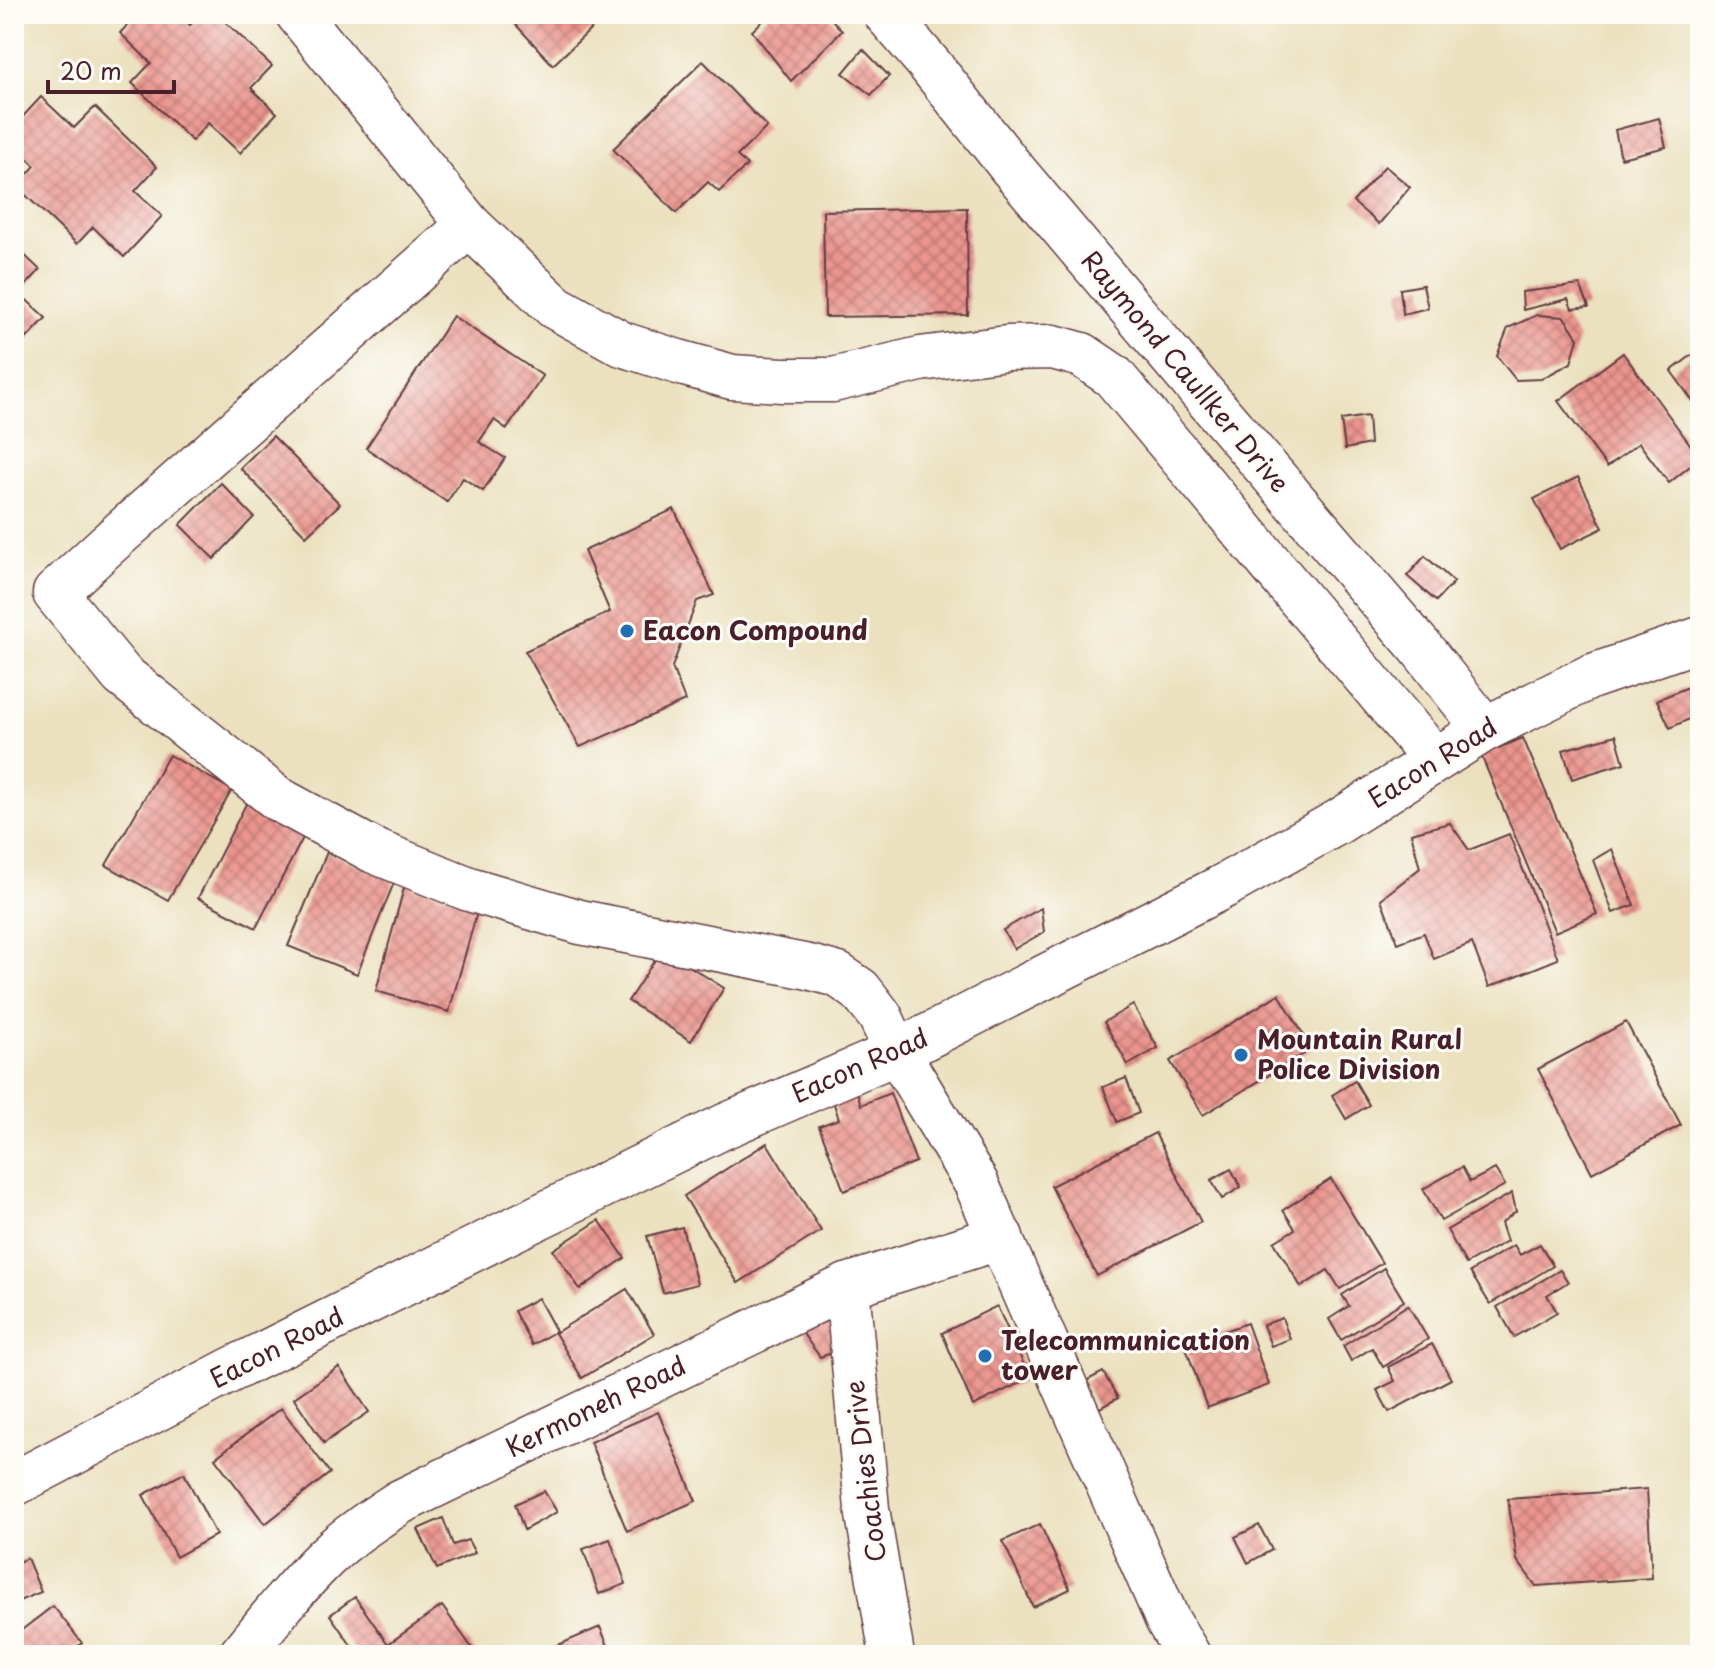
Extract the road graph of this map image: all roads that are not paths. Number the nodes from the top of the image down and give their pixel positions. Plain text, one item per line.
1 (298, 14) edge
2 (886, 14) edge
3 (469, 225) junction
4 (1700, 639) edge
5 (1485, 729) junction
6 (1435, 760) junction
7 (897, 1052) junction
8 (1001, 1237) junction
9 (847, 1286) junction
10 (14, 1484) edge
11 (241, 1655) edge
12 (892, 1655) edge
13 (1188, 1655) edge

1 - 3 street
2 - 5 street, Raymond Caullker Drive
3 - 6 street
3 - 7 street
4 - 5 street, Eacon Road
5 - 6 street, Eacon Road
6 - 7 street, Eacon Road
7 - 8 street
7 - 10 street, Eacon Road
8 - 9 street, Kermoneh Road
8 - 13 street
9 - 11 street, Kermoneh Road
9 - 12 street, Coachies Drive

